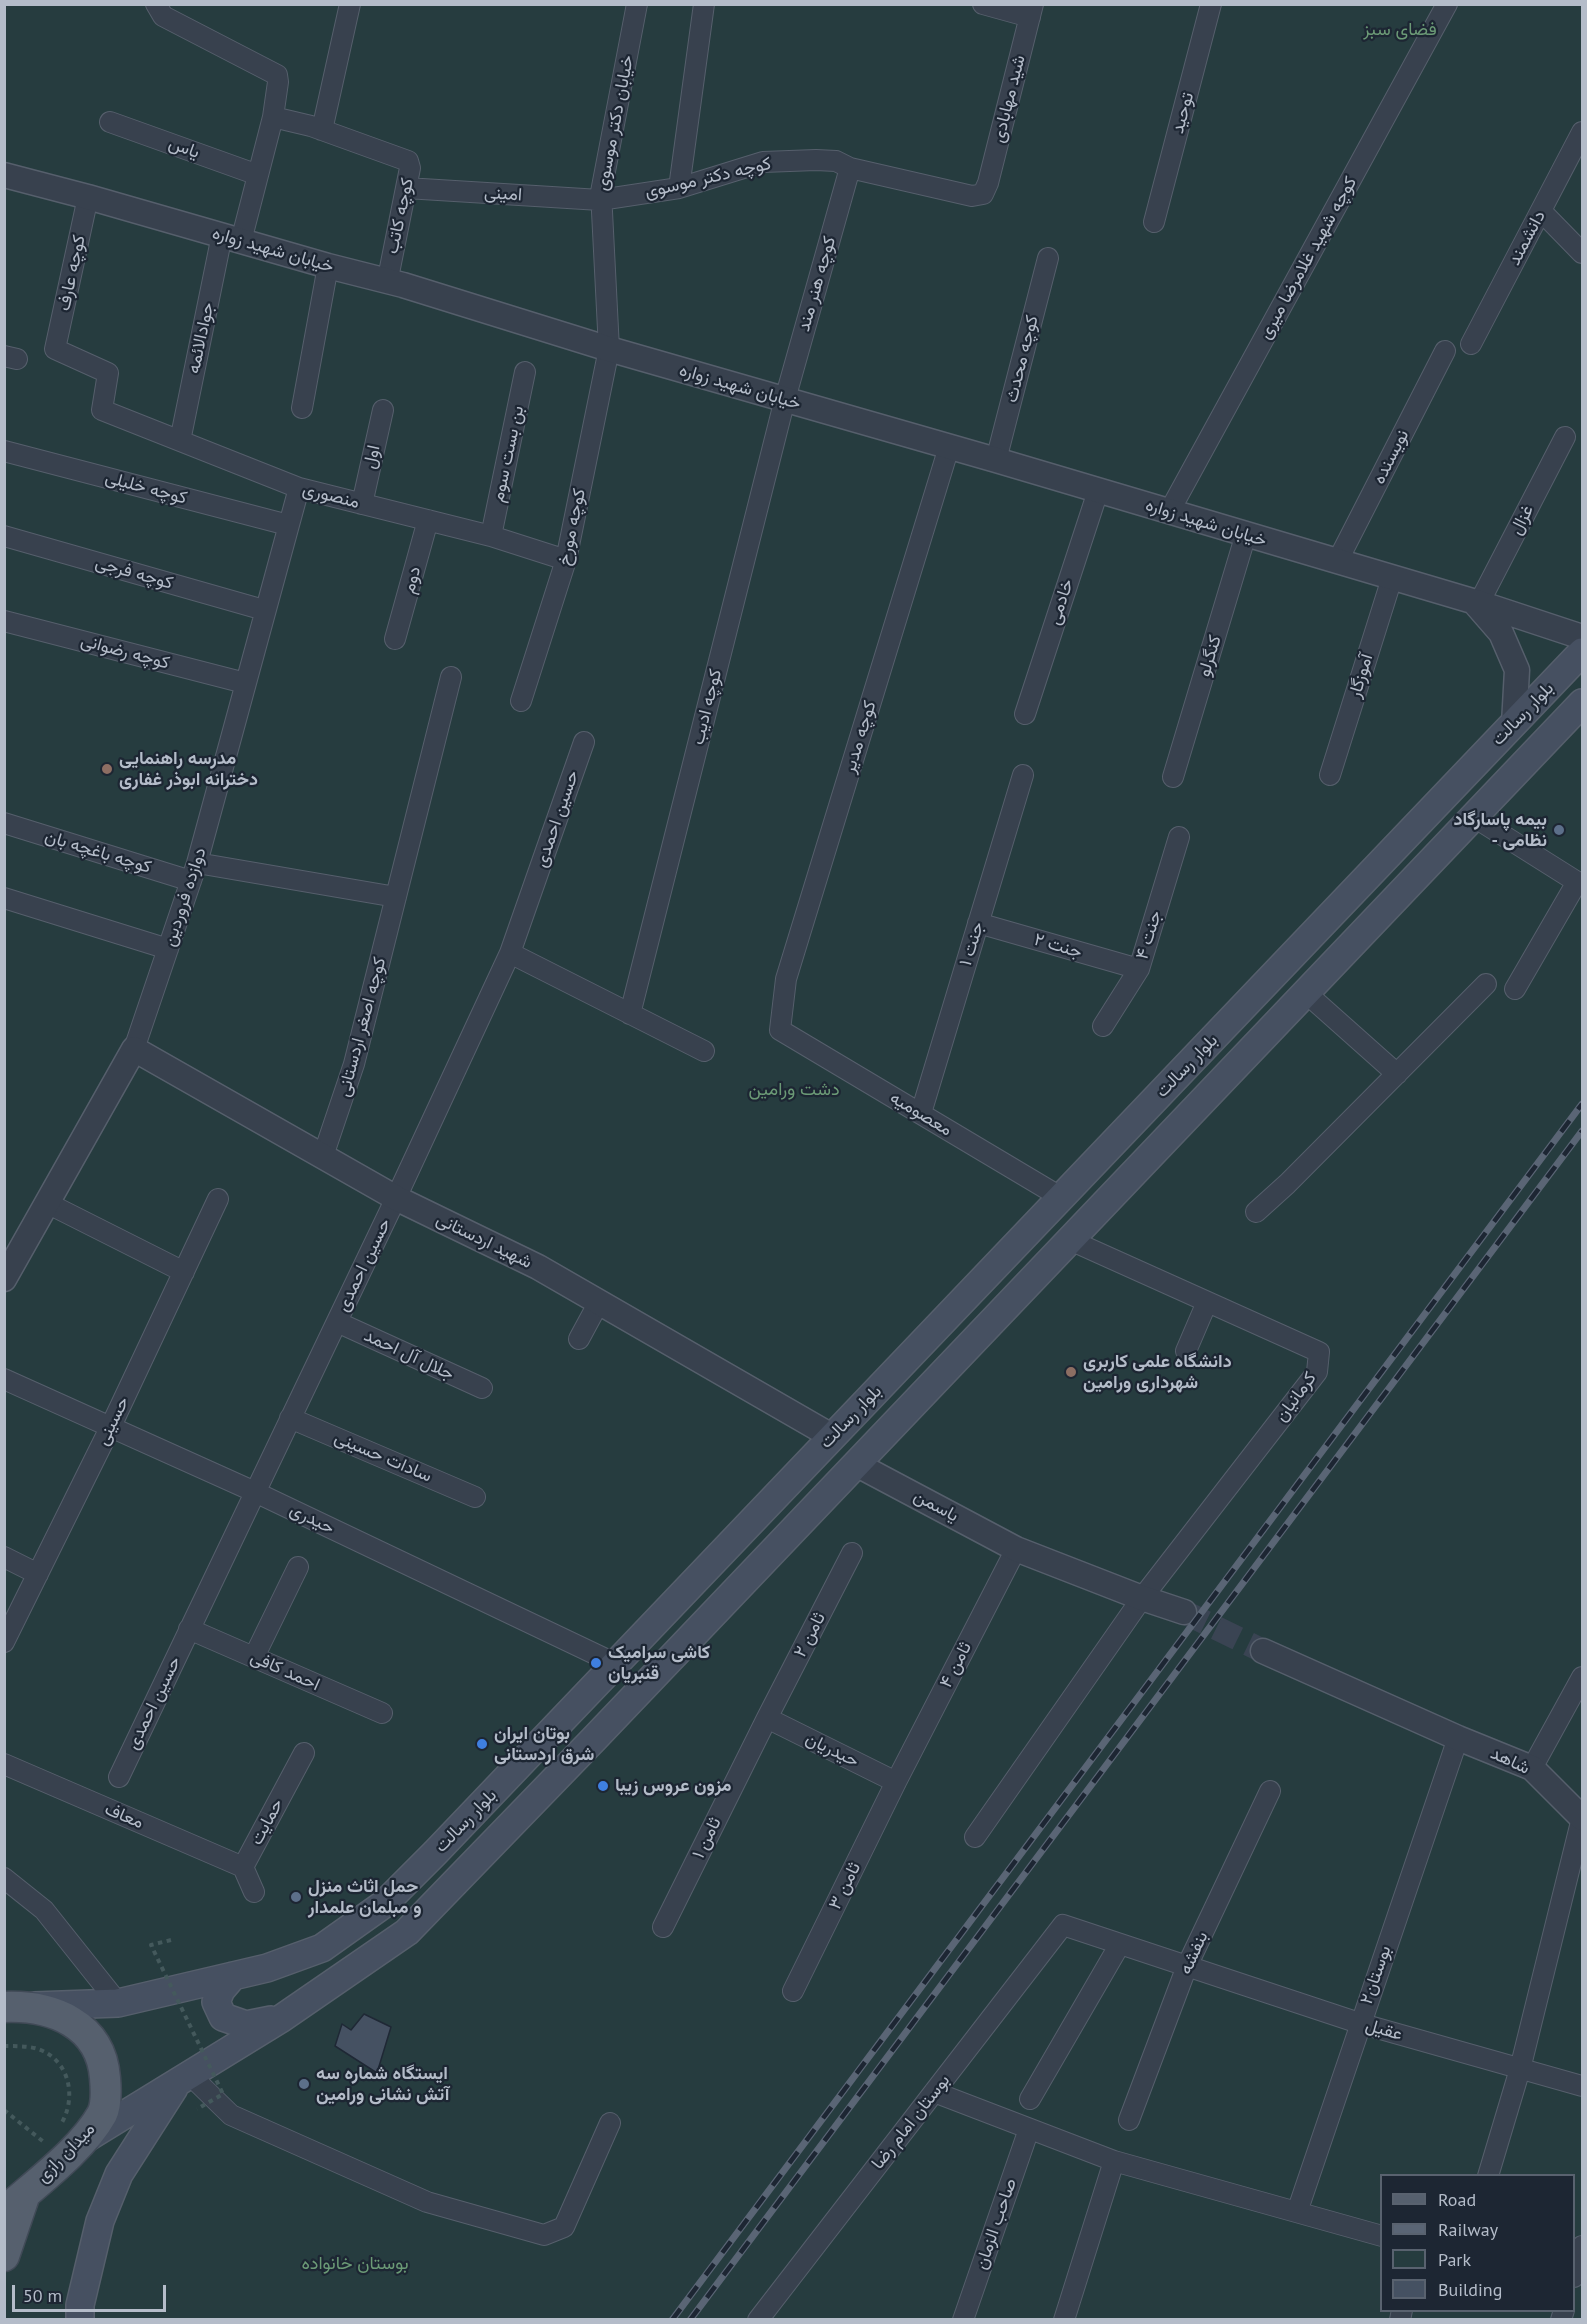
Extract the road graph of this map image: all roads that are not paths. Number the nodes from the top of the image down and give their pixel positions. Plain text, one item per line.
1 (156, 4) edge
2 (350, 4) edge
3 (637, 4) edge
4 (704, 4) edge
5 (983, 4) edge
6 (1211, 4) edge
7 (1447, 4) edge
8 (1031, 11) edge
9 (273, 117) junction
10 (110, 122) dead end
11 (322, 130) junction
12 (1582, 132) edge
13 (850, 168) junction
14 (4, 175) edge
15 (258, 175) junction
16 (406, 188) junction
17 (679, 188) junction
18 (983, 194) joint
19 (88, 197) junction
20 (600, 200) junction
21 (1541, 212) junction
22 (1154, 222) dead end
23 (231, 238) junction
24 (1582, 253) edge
25 (1048, 258) dead end
26 (328, 266) junction
27 (389, 273) dead end
28 (1471, 344) dead end
29 (609, 349) junction
30 (1445, 351) dead end
31 (525, 372) dead end
32 (785, 399) junction
33 (302, 408) dead end
34 (102, 410) joint
35 (383, 410) dead end
36 (1565, 437) dead end
37 (180, 441) junction
38 (949, 447) junction
39 (4, 451) edge
40 (996, 460) junction
41 (299, 488) junction
42 (1098, 491) junction
43 (362, 504) junction
44 (1169, 512) junction
45 (428, 520) junction
46 (288, 525) junction
47 (1246, 534) junction
48 (4, 536) edge
49 (491, 536) junction
50 (566, 560) junction
51 (1337, 562) junction
52 (1392, 578) junction
53 (1477, 602) junction
54 (264, 610) junction
55 (4, 621) edge
56 (1582, 638) edge
57 (395, 639) dead end
58 (1582, 652) edge
59 (452, 677) dead end
60 (245, 683) junction
61 (521, 701) dead end
62 (1582, 703) edge
63 (1025, 714) dead end
64 (1514, 724) junction
65 (584, 742) dead end
66 (1023, 775) dead end
67 (1330, 775) dead end
68 (1173, 777) dead end
69 (1474, 817) junction
70 (4, 823) edge
71 (1179, 837) dead end
72 (1390, 853) junction
73 (194, 872) junction
74 (1416, 878) junction
75 (1580, 884) edge
76 (396, 897) junction
77 (6, 902) edge
78 (978, 923) junction
79 (168, 949) junction
80 (510, 953) junction
81 (1139, 969) junction
82 (1486, 984) dead end
83 (1515, 989) dead end
84 (1306, 993) junction
85 (630, 1014) junction
86 (1103, 1026) dead end
87 (780, 1030) joint
88 (134, 1049) junction
89 (704, 1051) dead end
90 (1397, 1074) junction
91 (921, 1113) junction
92 (323, 1156) junction
93 (396, 1198) junction
94 (1062, 1198) junction
95 (218, 1199) dead end
96 (47, 1203) junction
97 (1256, 1212) dead end
98 (1070, 1240) junction
99 (184, 1272) junction
100 (4, 1279) edge
101 (599, 1302) junction
102 (1207, 1302) junction
103 (337, 1322) junction
104 (579, 1339) dead end
105 (1186, 1351) dead end
106 (4, 1379) edge
107 (482, 1388) dead end
108 (290, 1418) junction
109 (111, 1426) junction
110 (833, 1437) junction
111 (856, 1464) junction
112 (255, 1491) junction
113 (475, 1497) dead end
114 (1016, 1549) junction
115 (852, 1553) dead end
116 (4, 1557) edge
117 (298, 1567) dead end
118 (38, 1574) junction
119 (1142, 1598) junction
120 (1184, 1612) tunnel mouth
121 (189, 1629) junction
122 (4, 1642) edge
123 (1263, 1651) tunnel mouth
124 (254, 1657) junction
125 (616, 1664) junction
126 (1582, 1677) edge
127 (381, 1713) dead end
128 (767, 1718) junction
129 (1458, 1738) junction
130 (304, 1753) dead end
131 (4, 1764) edge
132 (1532, 1768) junction
133 (119, 1777) dead end
134 (896, 1782) junction
135 (1270, 1791) dead end
136 (1582, 1818) edge
137 (975, 1837) dead end
138 (243, 1867) junction
139 (4, 1878) edge
140 (254, 1892) dead end
141 (1063, 1925) joint
142 (663, 1927) dead end
143 (1120, 1944) junction
144 (1187, 1966) junction
145 (233, 1976) junction
146 (793, 1991) dead end
147 (118, 2003) junction
148 (13, 2006) edge
149 (282, 2018) junction
150 (1359, 2023) junction
151 (1520, 2069) junction
152 (184, 2078) junction
153 (1582, 2086) edge
154 (934, 2092) junction
155 (1030, 2099) dead end
156 (1130, 2120) dead end
157 (610, 2124) dead end
158 (1029, 2129) junction
159 (69, 2137) junction
160 (1114, 2161) junction
161 (1488, 2174) edge
162 (15, 2203) edge
163 (1297, 2212) junction
164 (1380, 2235) edge
165 (1582, 2246) edge
166 (4, 2256) edge
167 (1575, 2273) edge
168 (80, 2319) edge
169 (758, 2319) edge
170 (963, 2319) edge
171 (1064, 2319) edge

1 - 9 street, جوادالائمه
2 - 11 street
3 - 20 street, خیابان دکتر موسوی
4 - 17 street
5 - 8 street
6 - 22 street, توحید
7 - 44 street, کوچه شهید غلامرضا میری
8 - 18 street, شید مهابادی
9 - 11 street
9 - 15 street, جوادالائمه
10 - 15 street, یاس
11 - 16 street, کوچه کاتب
12 - 21 street, دانشمند
13 - 17 street, کوچه دکتر موسوی
13 - 18 street, کوچه دکتر موسوی
13 - 32 street, کوچه هنر مند
14 - 19 street, خیابان شهید زواره
15 - 23 street, جوادالائمه
16 - 20 street, امینی
16 - 27 street, کوچه کاتب
17 - 20 street, کوچه دکتر موسوی
19 - 23 street, خیابان شهید زواره
19 - 34 street, کوچه عارف
20 - 29 street, خیابان دکتر موسوی
21 - 24 street
21 - 28 street, دانشمند
23 - 26 street, خیابان شهید زواره
23 - 37 street, جوادالائمه
25 - 40 street, کوچه محدث
26 - 29 street, خیابان شهید زواره
26 - 33 street
29 - 32 street, خیابان شهید زواره
29 - 50 street, کوچه مورخ
30 - 51 street, نویسنده
31 - 49 street, بن بست سوم
32 - 38 street, خیابان شهید زواره
32 - 85 street, کوچه ادیب
34 - 37 street, منصوری
35 - 43 street, اول
36 - 53 street, غزال
37 - 41 street, منصوری
38 - 40 street, خیابان شهید زواره
38 - 87 street, کوچه مدیر
39 - 46 street, کوچه خلیلی
40 - 42 street, خیابان شهید زواره
41 - 43 street, منصوری
41 - 46 street, دوازده فروردین
42 - 44 street, خیابان شهید زواره
42 - 63 street, خادمی
43 - 45 street, منصوری
44 - 47 street, خیابان شهید زواره
45 - 49 street, منصوری
45 - 57 street, دوم
46 - 54 street, دوازده فروردین
47 - 51 street, خیابان شهید زواره
47 - 68 street, کنگرلو
48 - 54 street, کوچه فرجی
49 - 50 street, منصوری
50 - 61 street, کوچه مورخ
51 - 52 street, خیابان شهید زواره
52 - 53 street, خیابان شهید زواره
52 - 67 street, آموزگار
53 - 56 street, خیابان شهید زواره
53 - 64 street
54 - 60 street, دوازده فروردین
55 - 60 street, کوچه رضوانی
58 - 64 main road, بلوار رسالت
59 - 76 street, کوچه اصغر اردستانی
60 - 73 street, دوازده فروردین
62 - 69 main road, بلوار رسالت
64 - 72 main road, بلوار رسالت
65 - 80 street, حسین احمدی
66 - 78 street, جنت ۱
69 - 74 main road, بلوار رسالت
69 - 75 street
70 - 73 street, کوچه باغچه بان
71 - 81 street, جنت ۴
72 - 74 main road
72 - 94 main road, بلوار رسالت
73 - 76 street
73 - 79 street, دوازده فروردین
74 - 84 main road, بلوار رسالت
75 - 83 street
76 - 92 street, کوچه اصغر اردستانی
77 - 79 street
78 - 81 street, جنت ۲
78 - 91 street, جنت ۱
79 - 88 street, دوازده فروردین
80 - 85 street
80 - 93 street, حسین احمدی
81 - 86 street, جنت ۴
82 - 90 street
84 - 90 street
84 - 98 main road, بلوار رسالت
85 - 89 street
87 - 91 street, معصومیه
88 - 92 street, شهید اردستانی
88 - 96 street, دوازده فروردین
90 - 97 street
91 - 94 street, معصومیه
92 - 93 street, شهید اردستانی
93 - 101 street, شهید اردستانی
93 - 103 street, حسین احمدی
94 - 110 main road, بلوار رسالت
95 - 99 street, حسینی
96 - 99 street
96 - 100 street, دوازده فروردین
98 - 102 street, کرمانیان
98 - 111 main road, بلوار رسالت
99 - 109 street, حسینی
101 - 104 street
101 - 110 street, شهید اردستانی
102 - 105 street
102 - 119 street, کرمانیان
103 - 107 street, جلال آل احمد
103 - 108 street, حسین احمدی
106 - 109 street, حیدری
108 - 112 street, حسین احمدی
108 - 113 street, سادات حسینی
109 - 112 street, حیدری
109 - 118 street, حسینی
110 - 125 main road, بلوار رسالت
111 - 114 street, یاسمن
111 - 149 main road, بلوار رسالت
112 - 121 street, حسین احمدی
112 - 125 street, حیدری
114 - 119 street, یاسمن
114 - 134 street, ثامن ۴
115 - 128 street, ثامن ۲
116 - 118 street
117 - 124 street
118 - 122 street, حسینی
119 - 120 street, یاسمن
119 - 137 street
121 - 124 street, احمد کافی
121 - 133 street, حسین احمدی
123 - 129 street, شاهد
124 - 127 street, احمد کافی
125 - 145 main road, بلوار رسالت
126 - 132 street
128 - 134 street, حیدریان
128 - 142 street, ثامن ۱
129 - 132 street, شاهد
129 - 150 street, بوستان۲
130 - 138 street, حمایت
131 - 138 street, معاف
132 - 136 street, شاهد
134 - 146 street, ثامن ۳
135 - 144 street, بنفشه
136 - 151 street
138 - 140 street, حمایت
139 - 147 street
141 - 143 street, عقیل
141 - 154 street, بوستان امام رضا
143 - 144 street, عقیل
143 - 155 street
144 - 150 street, عقیل
144 - 156 street, بنفشه
145 - 147 main road, بلوار رسالت
145 - 149 main road
147 - 148 main road, بلوار رسالت
148 - 159 main road, میدان رازی
149 - 152 main road, بلوار رسالت
150 - 151 street, عقیل
150 - 163 street, بوستان۲
151 - 153 street, عقیل
151 - 161 street
152 - 157 street
152 - 159 main road, بلوار رسالت
152 - 168 main road
154 - 158 street
154 - 169 street, بوستان امام رضا
158 - 160 street
158 - 170 street, صاحب الزمان
159 - 162 main road, میدان رازی
160 - 163 street
160 - 171 street
162 - 166 main road
163 - 164 street
165 - 167 street

